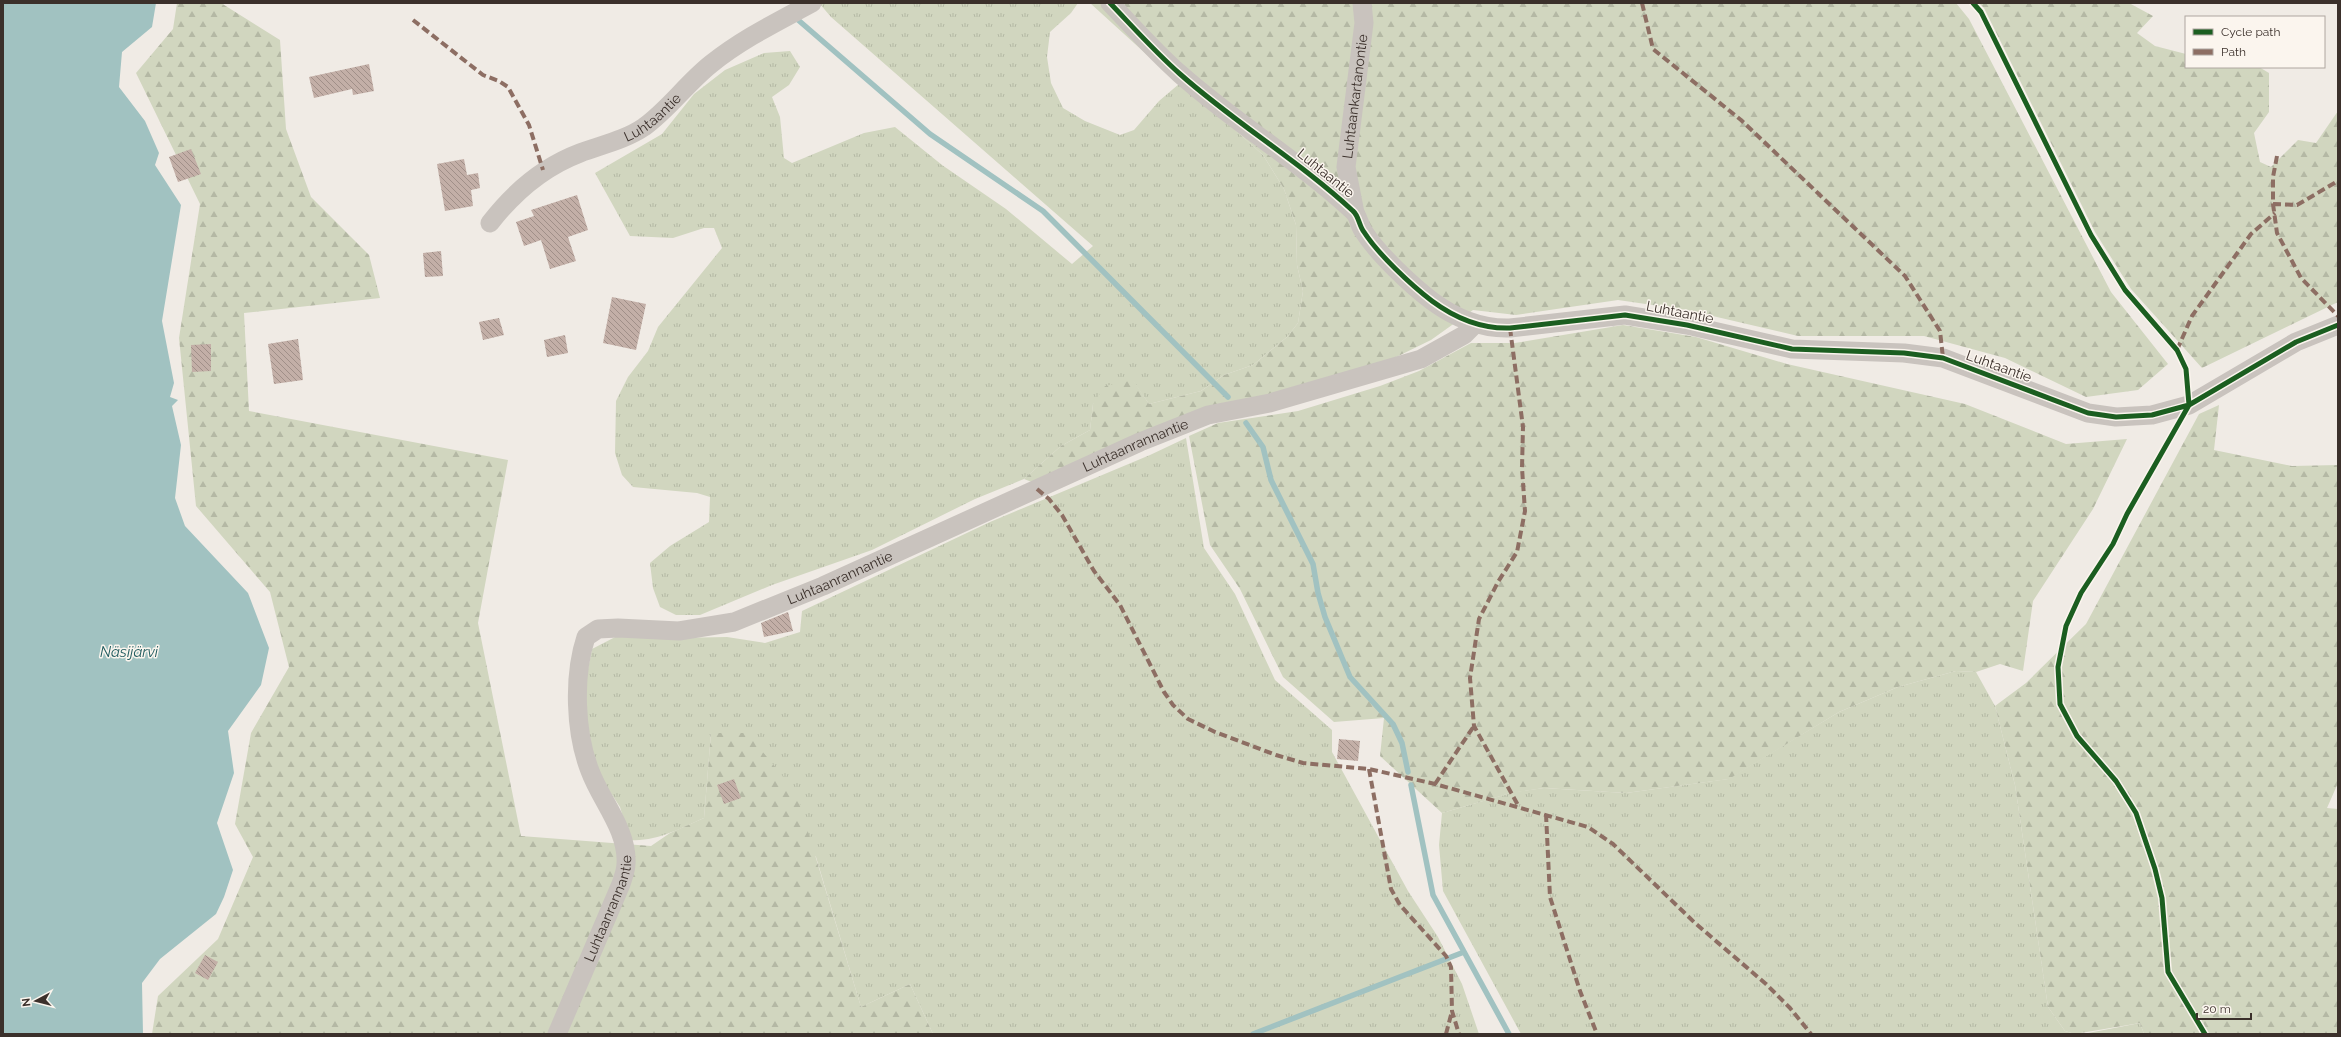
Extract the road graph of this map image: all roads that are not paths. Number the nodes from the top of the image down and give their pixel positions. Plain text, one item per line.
1 (812, 3) edge
2 (1110, 3) edge
3 (1362, 3) edge
4 (1355, 213) junction
5 (490, 223) dead end
6 (1475, 324) junction
7 (2338, 324) edge
8 (557, 1034) edge

1 - 5 street, Luhtaantie
2 - 4 street, Luhtaantie
3 - 4 street, Luhtaankartanontie
4 - 6 street, Luhtaantie
6 - 7 street, Luhtaantie
6 - 8 street, Luhtaanrannantie

